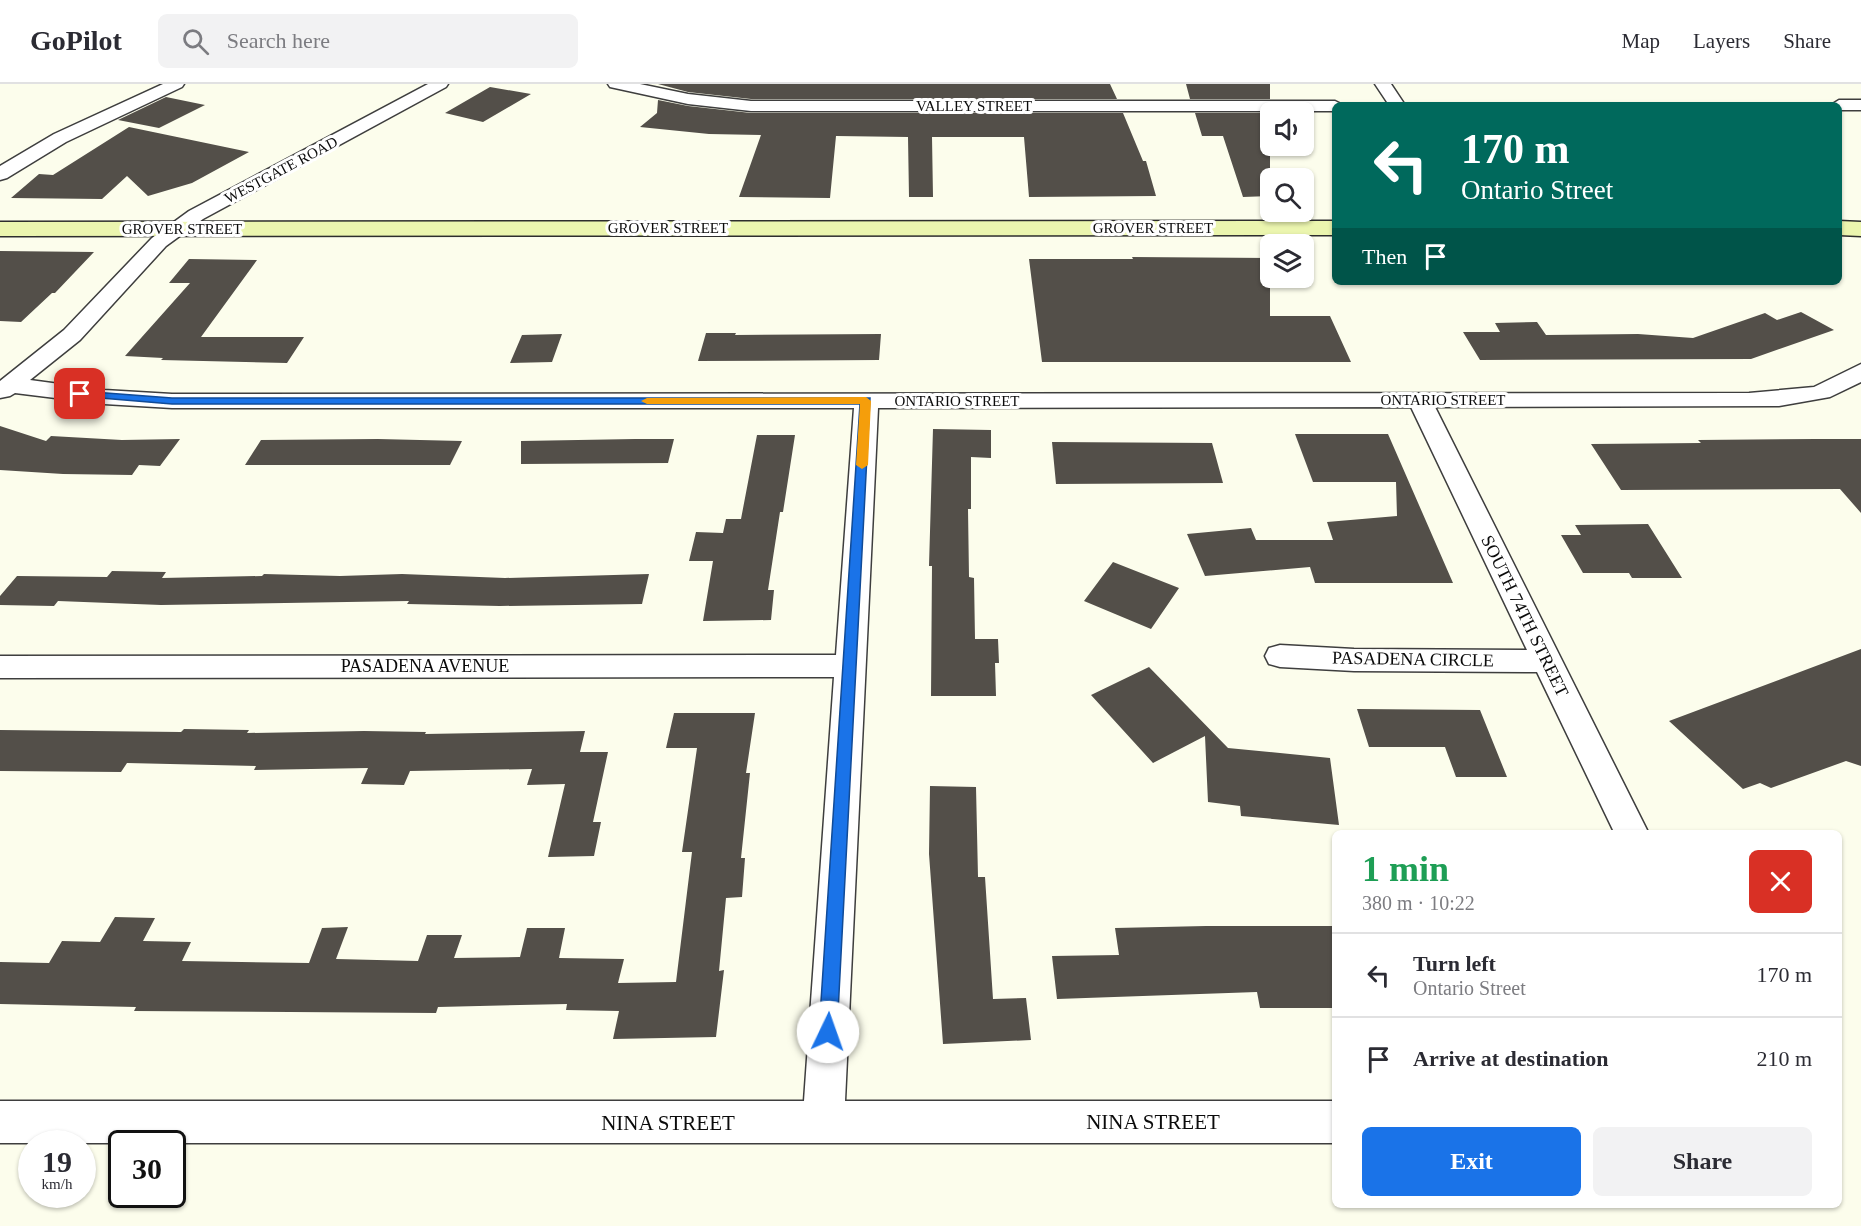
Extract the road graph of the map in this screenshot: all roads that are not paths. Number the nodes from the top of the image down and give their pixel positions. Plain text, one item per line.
1 (176, 84) edge
2 (440, 84) edge
3 (616, 84) edge
4 (1383, 84) edge
5 (1395, 102) edge
6 (1842, 105) edge
7 (1861, 105) edge
8 (1332, 106) edge
9 (0, 174) edge
10 (1332, 228) edge
11 (1842, 228) edge
12 (0, 229) edge
13 (177, 229) junction
14 (1861, 229) edge
15 (1861, 371) edge
16 (5, 389) edge
17 (1419, 400) junction
18 (866, 401) junction
19 (1280, 656) dead end
20 (1547, 660) junction
21 (849, 666) junction
22 (0, 667) edge
23 (1630, 830) edge
24 (0, 1122) edge
25 (1332, 1122) edge
26 (823, 1123) junction

1 - 9 street
2 - 13 street, WESTGATE ROAD
3 - 8 street, VALLEY STREET
4 - 5 street
6 - 7 street
10 - 13 street, GROVER STREET
11 - 14 street
12 - 13 street, GROVER STREET
13 - 16 street, WESTGATE ROAD
15 - 17 street, ONTARIO STREET
16 - 18 street, ONTARIO STREET
17 - 18 street, ONTARIO STREET
17 - 20 street, SOUTH 74TH STREET
18 - 21 street
19 - 20 street, PASADENA CIRCLE
20 - 23 street, SOUTH 74TH STREET
21 - 22 street, PASADENA AVENUE
21 - 26 street
24 - 26 street, NINA STREET
25 - 26 street, NINA STREET

